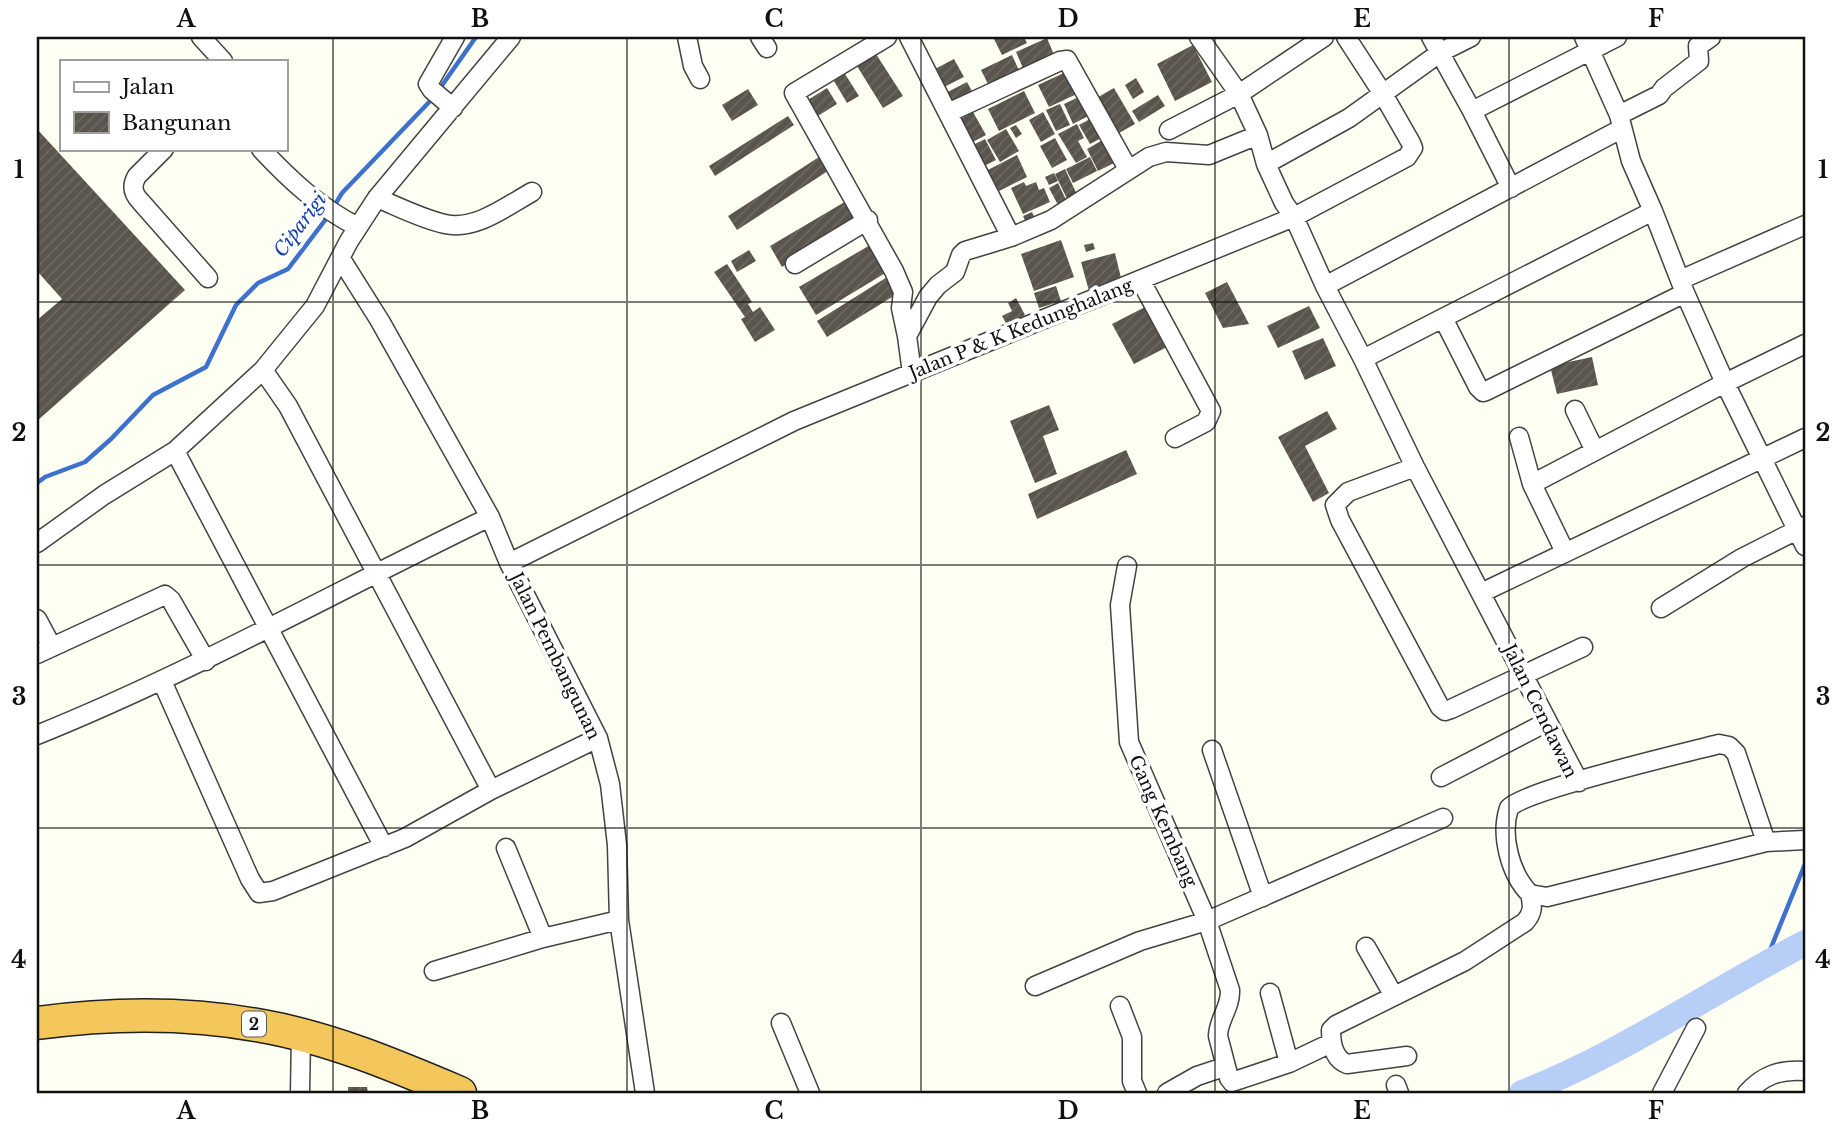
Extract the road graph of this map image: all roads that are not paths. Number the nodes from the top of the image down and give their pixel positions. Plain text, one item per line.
1 (201, 37) edge
2 (455, 37) edge
3 (511, 37) edge
4 (687, 37) edge
5 (887, 37) edge
6 (909, 37) edge
7 (1199, 37) edge
8 (1324, 37) edge
9 (1346, 37) edge
10 (1471, 37) edge
11 (1617, 37) edge
12 (1711, 37) edge
13 (1588, 44) edge
14 (1436, 45) edge
15 (222, 60) edge
16 (700, 79) dead end
17 (1239, 94) junction
18 (1383, 94) junction
19 (451, 105) junction
20 (1472, 111) junction
21 (948, 113) junction
22 (1620, 122) junction
23 (1169, 130) dead end
24 (1258, 135) junction
25 (163, 150) edge
26 (262, 150) edge
27 (1266, 164) junction
28 (1128, 169) junction
29 (1511, 188) junction
30 (532, 192) dead end
31 (377, 198) junction
32 (1653, 211) junction
33 (1294, 217) junction
34 (868, 220) junction
35 (1805, 225) edge
36 (358, 227) junction
37 (1011, 237) junction
38 (341, 259) junction
39 (794, 264) dead end
40 (208, 278) dead end
41 (1140, 281) junction
42 (1325, 286) junction
43 (1683, 287) junction
44 (1443, 318) junction
45 (907, 336) junction
46 (1805, 344) edge
47 (1363, 359) junction
48 (263, 370) junction
49 (912, 373) junction
50 (1724, 383) junction
51 (1575, 410) dead end
52 (1519, 436) dead end
53 (1805, 438) edge
54 (1175, 439) dead end
55 (175, 451) junction
56 (1595, 452) junction
57 (1761, 458) junction
58 (1415, 467) junction
59 (1532, 484) junction
60 (490, 517) junction
61 (1803, 534) edge
62 (37, 543) edge
63 (1565, 552) junction
64 (509, 564) junction
65 (1127, 566) dead end
66 (375, 572) junction
67 (1481, 593) junction
68 (1661, 608) dead end
69 (37, 619) edge
70 (268, 629) junction
71 (1583, 648) dead end
72 (44, 651) edge
73 (206, 661) junction
74 (1523, 674) junction
75 (162, 681) junction
76 (1546, 722) junction
77 (37, 735) edge
78 (598, 738) junction
79 (1212, 750) dead end
80 (1441, 777) dead end
81 (1579, 782) junction
82 (491, 790) junction
83 (1443, 818) dead end
84 (1798, 840) edge
85 (1766, 842) junction
86 (384, 847) junction
87 (506, 848) dead end
88 (1530, 894) junction
89 (1263, 897) junction
90 (619, 920) junction
91 (1207, 921) junction
92 (543, 938) junction
93 (1366, 947) dead end
94 (434, 971) dead end
95 (1035, 986) dead end
96 (1270, 993) dead end
97 (1394, 996) junction
98 (1120, 1006) dead end
99 (37, 1023) edge
100 (780, 1023) dead end
101 (1696, 1028) dead end
102 (301, 1035) junction
103 (1331, 1043) junction
104 (1407, 1056) dead end
105 (1289, 1063) junction
106 (1224, 1067) junction
107 (1805, 1071) edge
108 (300, 1093) edge
109 (460, 1093) edge
110 (645, 1093) edge
111 (810, 1093) edge
112 (1137, 1093) edge
113 (1167, 1093) edge
114 (1662, 1093) edge
115 (1747, 1093) edge

1 - 15 street
2 - 19 street
3 - 19 street
4 - 16 street
5 - 34 street
6 - 21 street
7 - 17 street, Jalan Cendawan
8 - 17 street
9 - 18 street, Jalan P & K Kedunghalang
10 - 14 street
11 - 13 street
12 - 22 street
13 - 20 street
13 - 22 street
14 - 18 street
14 - 20 street
17 - 23 street
17 - 24 street, Jalan Cendawan
18 - 27 street
18 - 33 street, Jalan P & K Kedunghalang
19 - 31 street
20 - 29 street
21 - 28 street
21 - 37 street
22 - 29 street
22 - 32 street
24 - 27 street, Jalan Cendawan
24 - 28 street
25 - 40 street
26 - 36 street
27 - 33 street, Jalan Cendawan
28 - 37 street
29 - 42 street
30 - 31 street
31 - 36 street
32 - 43 street
32 - 44 street
33 - 41 street, Jalan P & K Kedunghalang
33 - 42 street, Jalan Cendawan
34 - 39 street
34 - 45 street
35 - 43 street
36 - 38 street
37 - 45 street
38 - 48 street
38 - 60 street, Jalan Pembangunan
41 - 49 street, Jalan P & K Kedunghalang
41 - 54 street
42 - 47 street, Jalan Cendawan
43 - 44 street
43 - 50 street
44 - 47 street
45 - 49 street
46 - 50 street
47 - 58 street, Jalan Cendawan
48 - 55 street
48 - 66 street
49 - 64 street, Jalan P & K Kedunghalang
50 - 56 street
50 - 57 street
51 - 56 street
52 - 59 street
53 - 57 street
55 - 62 street
55 - 70 street
56 - 59 street
57 - 61 street
57 - 63 street
58 - 67 street, Jalan Cendawan
58 - 74 street
59 - 63 street
60 - 64 street, Jalan Pembangunan
60 - 66 street
61 - 68 street
63 - 67 street
64 - 78 street, Jalan Pembangunan
65 - 91 street, Gang Kembang
66 - 70 street
66 - 82 street
67 - 74 street, Jalan Cendawan
69 - 72 street
70 - 73 street
70 - 86 street
71 - 74 street
72 - 73 street
73 - 75 street
74 - 76 street, Jalan Cendawan
75 - 77 street
75 - 86 street
76 - 80 street
76 - 81 street, Jalan Cendawan
78 - 82 street
78 - 90 street, Jalan Pembangunan
79 - 89 street
81 - 85 street
81 - 88 street, Jalan Cendawan
82 - 86 street
83 - 89 street
84 - 85 street
85 - 88 street
87 - 92 street
88 - 97 street
89 - 91 street
90 - 92 street
90 - 110 street, Jalan Pembangunan
91 - 95 street
91 - 106 street, Gang Kembang
92 - 94 street
93 - 97 street
96 - 105 street
97 - 103 street
98 - 112 street
99 - 102 highway, 2
100 - 111 street
101 - 114 street
102 - 108 street
102 - 109 highway, 2
103 - 104 street
103 - 105 street
105 - 106 street
106 - 113 street
107 - 115 street

